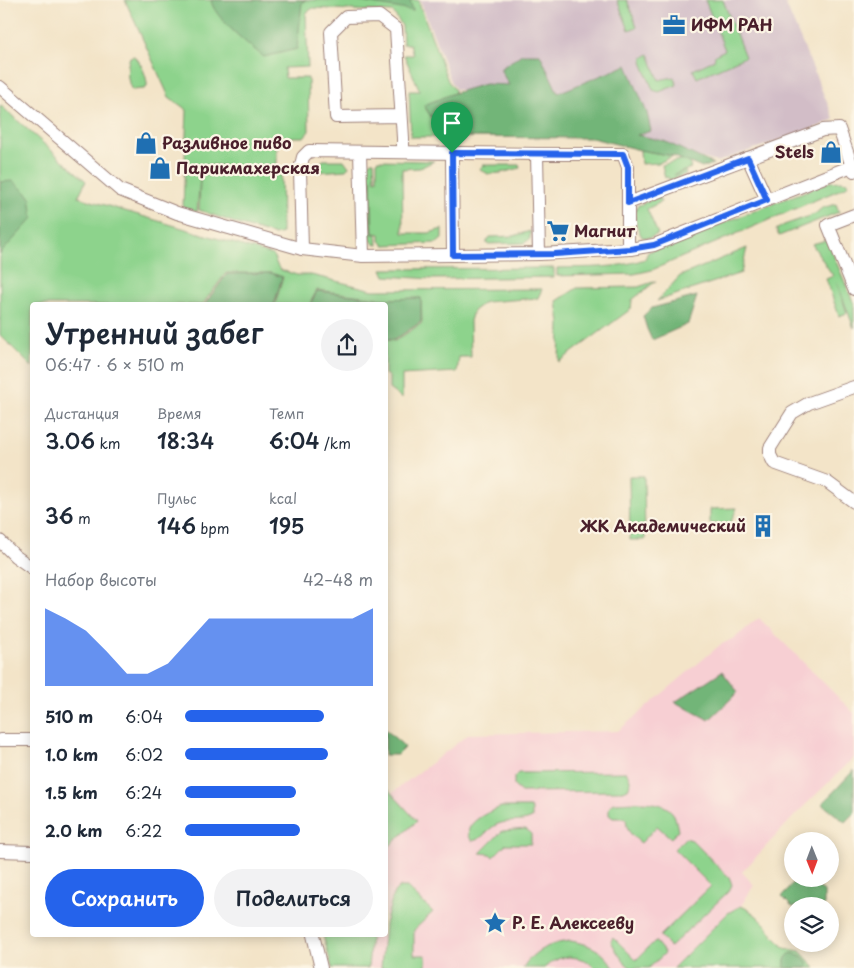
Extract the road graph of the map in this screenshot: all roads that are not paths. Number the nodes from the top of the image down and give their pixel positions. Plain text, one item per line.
1 (0, 87) edge
2 (401, 116) junction
3 (360, 152) junction
4 (403, 152) junction
5 (452, 153) junction
6 (537, 154) junction
7 (748, 158) junction
8 (853, 168) edge
9 (767, 200) junction
10 (628, 203) junction
11 (854, 215) edge
12 (302, 249) junction
13 (630, 249) junction
14 (539, 254) junction
15 (453, 255) junction
16 (364, 256) junction
17 (854, 289) edge
18 (854, 387) edge
19 (854, 502) edge
20 (0, 541) edge
21 (30, 567) edge
22 (0, 740) edge
23 (30, 740) edge
24 (0, 851) edge
25 (30, 852) edge
26 (313, 937) edge
27 (321, 968) edge

1 - 12 street
2 - 2 street
2 - 4 street
3 - 4 street
3 - 12 street
3 - 16 street
4 - 5 street
5 - 6 street
5 - 15 street
6 - 10 street
6 - 14 street
7 - 8 street
7 - 9 street
7 - 10 street
8 - 9 street
9 - 13 street
10 - 13 street
11 - 17 street
12 - 16 street
13 - 14 street
14 - 15 street
15 - 16 street
18 - 19 street
20 - 21 street
22 - 23 street
24 - 25 street
26 - 27 street

